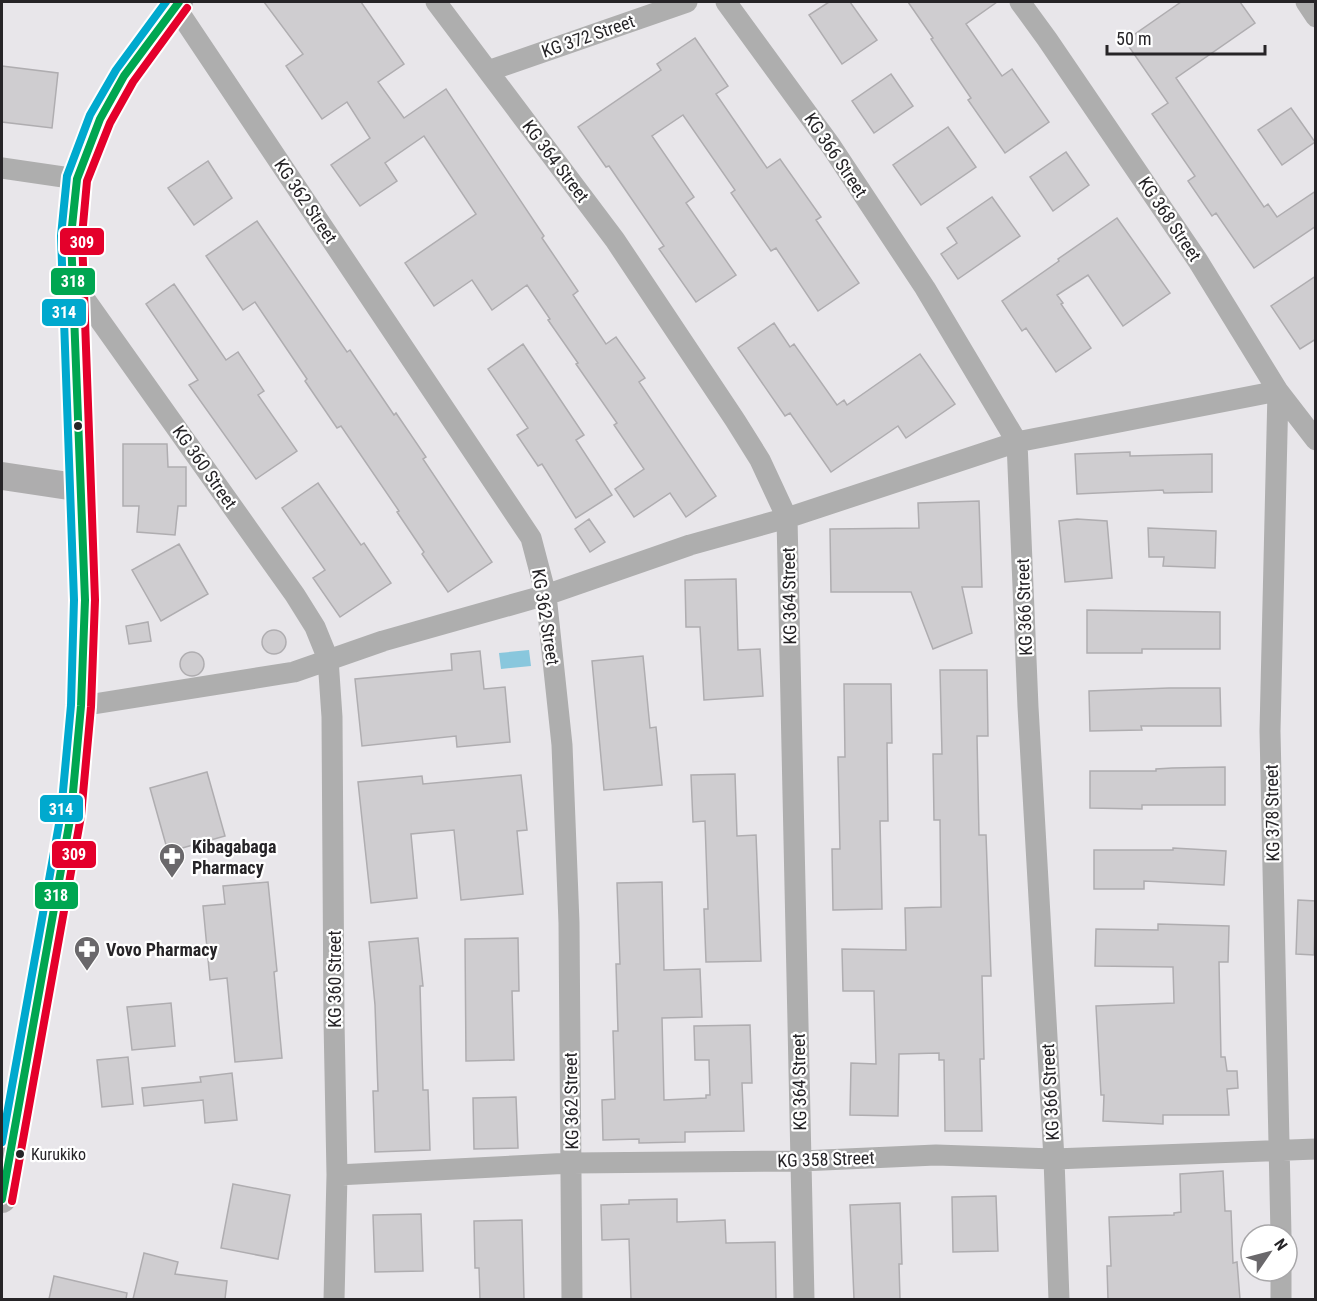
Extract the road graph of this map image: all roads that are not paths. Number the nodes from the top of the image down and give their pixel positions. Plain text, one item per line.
1 (436, 2) edge
2 (687, 2) edge
3 (726, 2) edge
4 (1020, 2) edge
5 (1306, 2) edge
6 (177, 4) edge
7 (1316, 18) edge
8 (488, 71) junction
9 (2, 168) edge
10 (77, 178) junction
11 (72, 280) junction
12 (1278, 392) junction
13 (1316, 440) edge
14 (1017, 442) junction
15 (2, 476) edge
16 (82, 488) junction
17 (787, 518) junction
18 (546, 595) junction
19 (328, 659) junction
20 (81, 706) junction
21 (1280, 1149) junction
22 (1316, 1149) edge
23 (1054, 1159) junction
24 (801, 1161) junction
25 (572, 1162) junction
26 (337, 1175) junction
27 (2, 1199) edge
28 (1281, 1223) edge
29 (1281, 1283) edge
30 (334, 1299) edge
31 (572, 1299) edge
32 (804, 1299) edge
33 (1059, 1299) edge
34 (1281, 1299) edge

1 - 8 street, KG 364 Street
2 - 8 street, KG 372 Street
3 - 14 street, KG 366 Street
4 - 12 street, KG 368 Street
5 - 7 street
6 - 10 main road
6 - 18 street, KG 362 Street
8 - 17 street, KG 364 Street
9 - 10 street
10 - 11 main road
11 - 16 main road
11 - 19 street, KG 360 Street
12 - 13 street, KG 368 Street
12 - 14 street
12 - 21 street, KG 378 Street
14 - 17 street
14 - 23 street, KG 366 Street
15 - 16 main road
16 - 20 main road
17 - 18 street
17 - 24 street, KG 364 Street
18 - 19 street
18 - 25 street, KG 362 Street
19 - 20 street
19 - 26 street, KG 360 Street
20 - 27 main road
21 - 22 street, KG 358 Street
21 - 23 street, KG 358 Street
21 - 28 street, KG 378 Street
23 - 24 street, KG 358 Street
23 - 33 street, KG 366 Street
24 - 25 street, KG 358 Street
24 - 32 street, KG 364 Street
25 - 26 street, KG 358 Street
25 - 31 street, KG 362 Street
26 - 30 street, KG 360 Street
29 - 34 street

